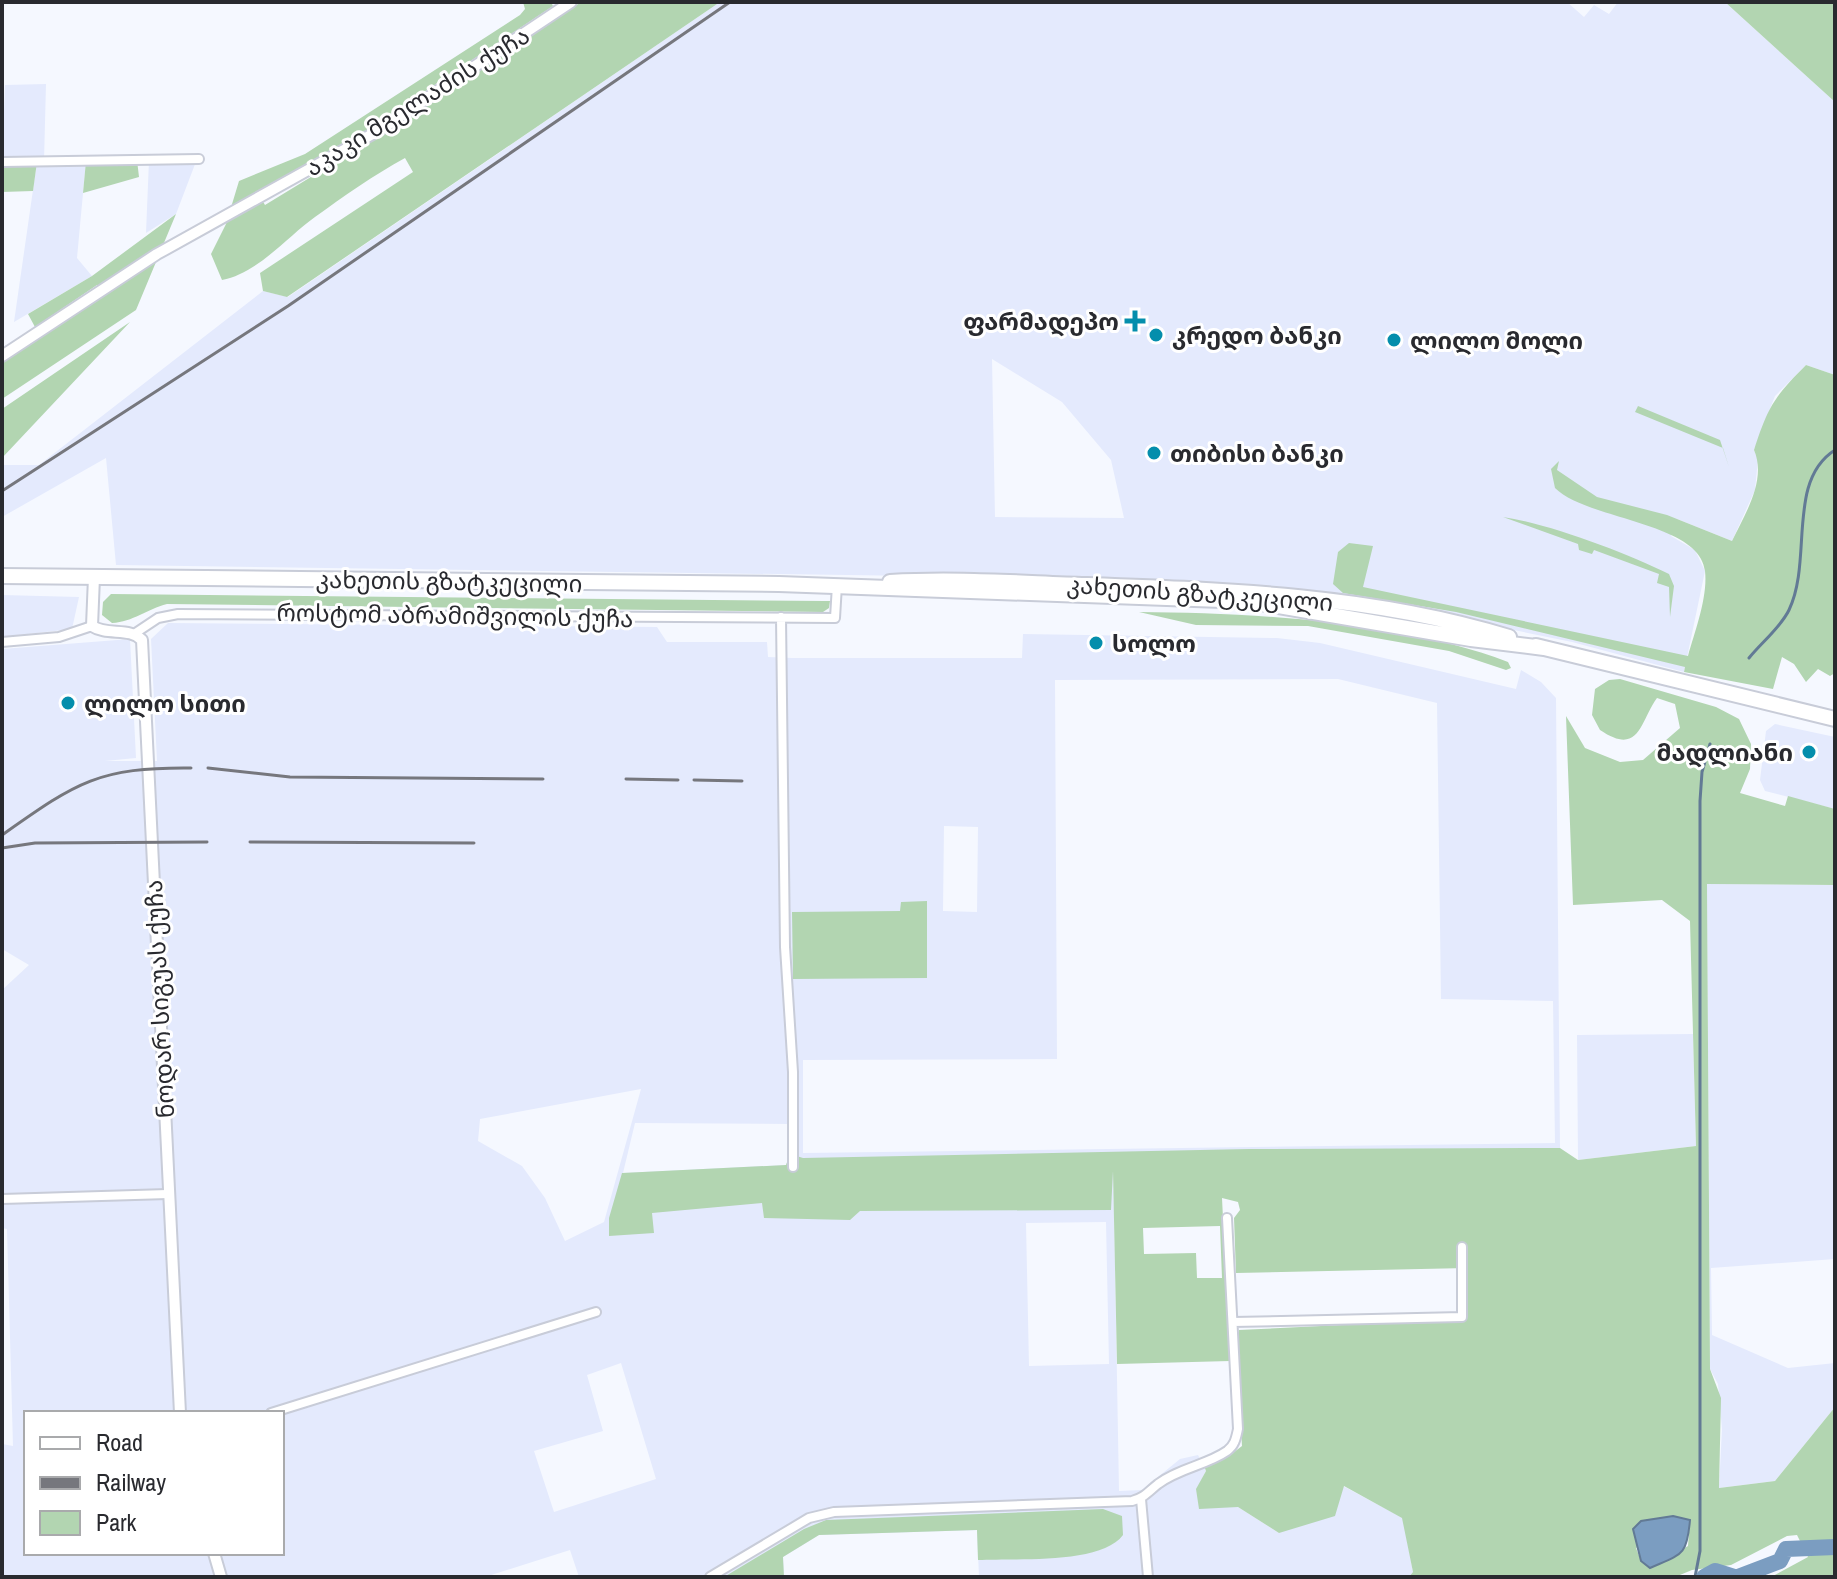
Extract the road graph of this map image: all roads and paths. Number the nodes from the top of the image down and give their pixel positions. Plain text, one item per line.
1 (564, 4) edge
2 (199, 159) dead end
3 (2, 162) edge
4 (2, 356) edge
5 (2, 569) edge
6 (2, 576) edge
7 (48, 576) junction
8 (94, 577) junction
9 (843, 585) junction
10 (781, 617) junction
11 (92, 626) junction
12 (134, 634) junction
13 (2, 642) edge
14 (1835, 719) edge
15 (793, 1167) dead end
16 (168, 1194) junction
17 (2, 1199) edge
18 (1227, 1218) dead end
19 (1462, 1247) dead end
20 (596, 1312) dead end
21 (1233, 1322) junction
22 (180, 1411) edge
23 (277, 1411) edge
24 (1141, 1499) junction
25 (215, 1555) edge
26 (221, 1577) edge
27 (710, 1577) edge
28 (1148, 1577) edge

1 - 4 street, აკაკი მგელაძის ქუჩა
2 - 3 street
5 - 7 highway, კახეთის გზატკეცილი
6 - 7 highway, კახეთის გზატკეცილი
7 - 8 highway, კახეთის გზატკეცილი
8 - 9 highway, კახეთის გზატკეცილი
8 - 11 street
9 - 10 street, როსტომ აბრამიშვილის ქუჩა
9 - 14 highway, კახეთის გზატკეცილი
10 - 12 street, როსტომ აბრამიშვილის ქუჩა
10 - 15 street
11 - 12 street
11 - 13 street
12 - 16 street, ნოდარ სიგუას ქუჩა
16 - 17 street
16 - 22 street, ნოდარ სიგუას ქუჩა
18 - 21 street
19 - 21 street
20 - 23 street
21 - 24 street
24 - 27 street
24 - 28 street
25 - 26 street

